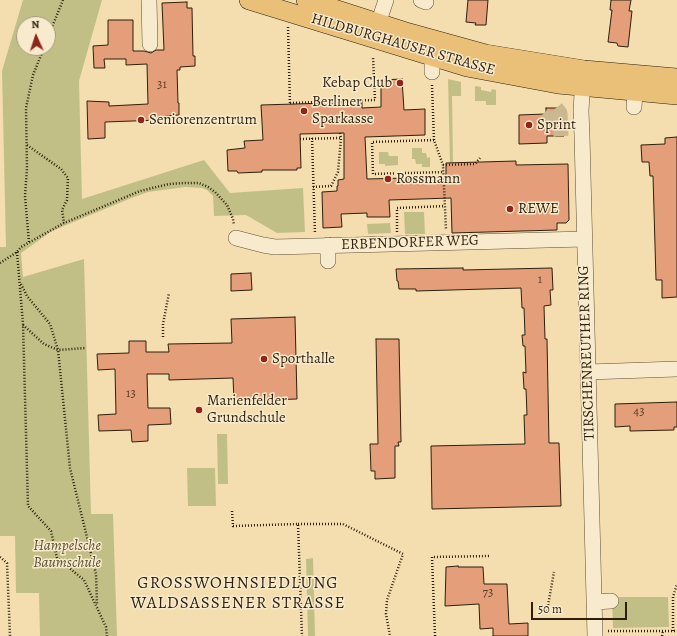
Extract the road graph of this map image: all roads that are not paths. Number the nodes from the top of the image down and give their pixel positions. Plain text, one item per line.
1 (150, 0) edge
2 (249, 0) edge
3 (306, 0) edge
4 (386, 0) edge
5 (378, 24) junction
6 (150, 44) dead end
7 (526, 70) junction
8 (583, 78) junction
9 (677, 78) edge
10 (635, 91) junction
11 (677, 95) edge
12 (236, 238) road end
13 (585, 239) junction
14 (321, 242) junction
15 (328, 261) dead end
16 (677, 369) edge
17 (588, 372) junction
18 (611, 601) dead end
19 (594, 602) junction
20 (601, 634) edge

1 - 6 street
2 - 7 main road, HILDBURGHAUSER STRASSE
3 - 5 main road, HILDBURGHAUSER STRASSE
4 - 5 street
5 - 7 main road, HILDBURGHAUSER STRASSE
7 - 8 main road, HILDBURGHAUSER STRASSE
8 - 10 main road, HILDBURGHAUSER STRASSE
8 - 13 street, TIRSCHENREUTHER RING
9 - 10 main road, HILDBURGHAUSER STRASSE
10 - 11 main road, HILDBURGHAUSER STRASSE
12 - 14 street, ERBENDORFER WEG
13 - 14 street, ERBENDORFER WEG
13 - 17 street, TIRSCHENREUTHER RING
14 - 15 street
16 - 17 street
17 - 19 street, TIRSCHENREUTHER RING
18 - 19 street
19 - 20 street, TIRSCHENREUTHER RING

